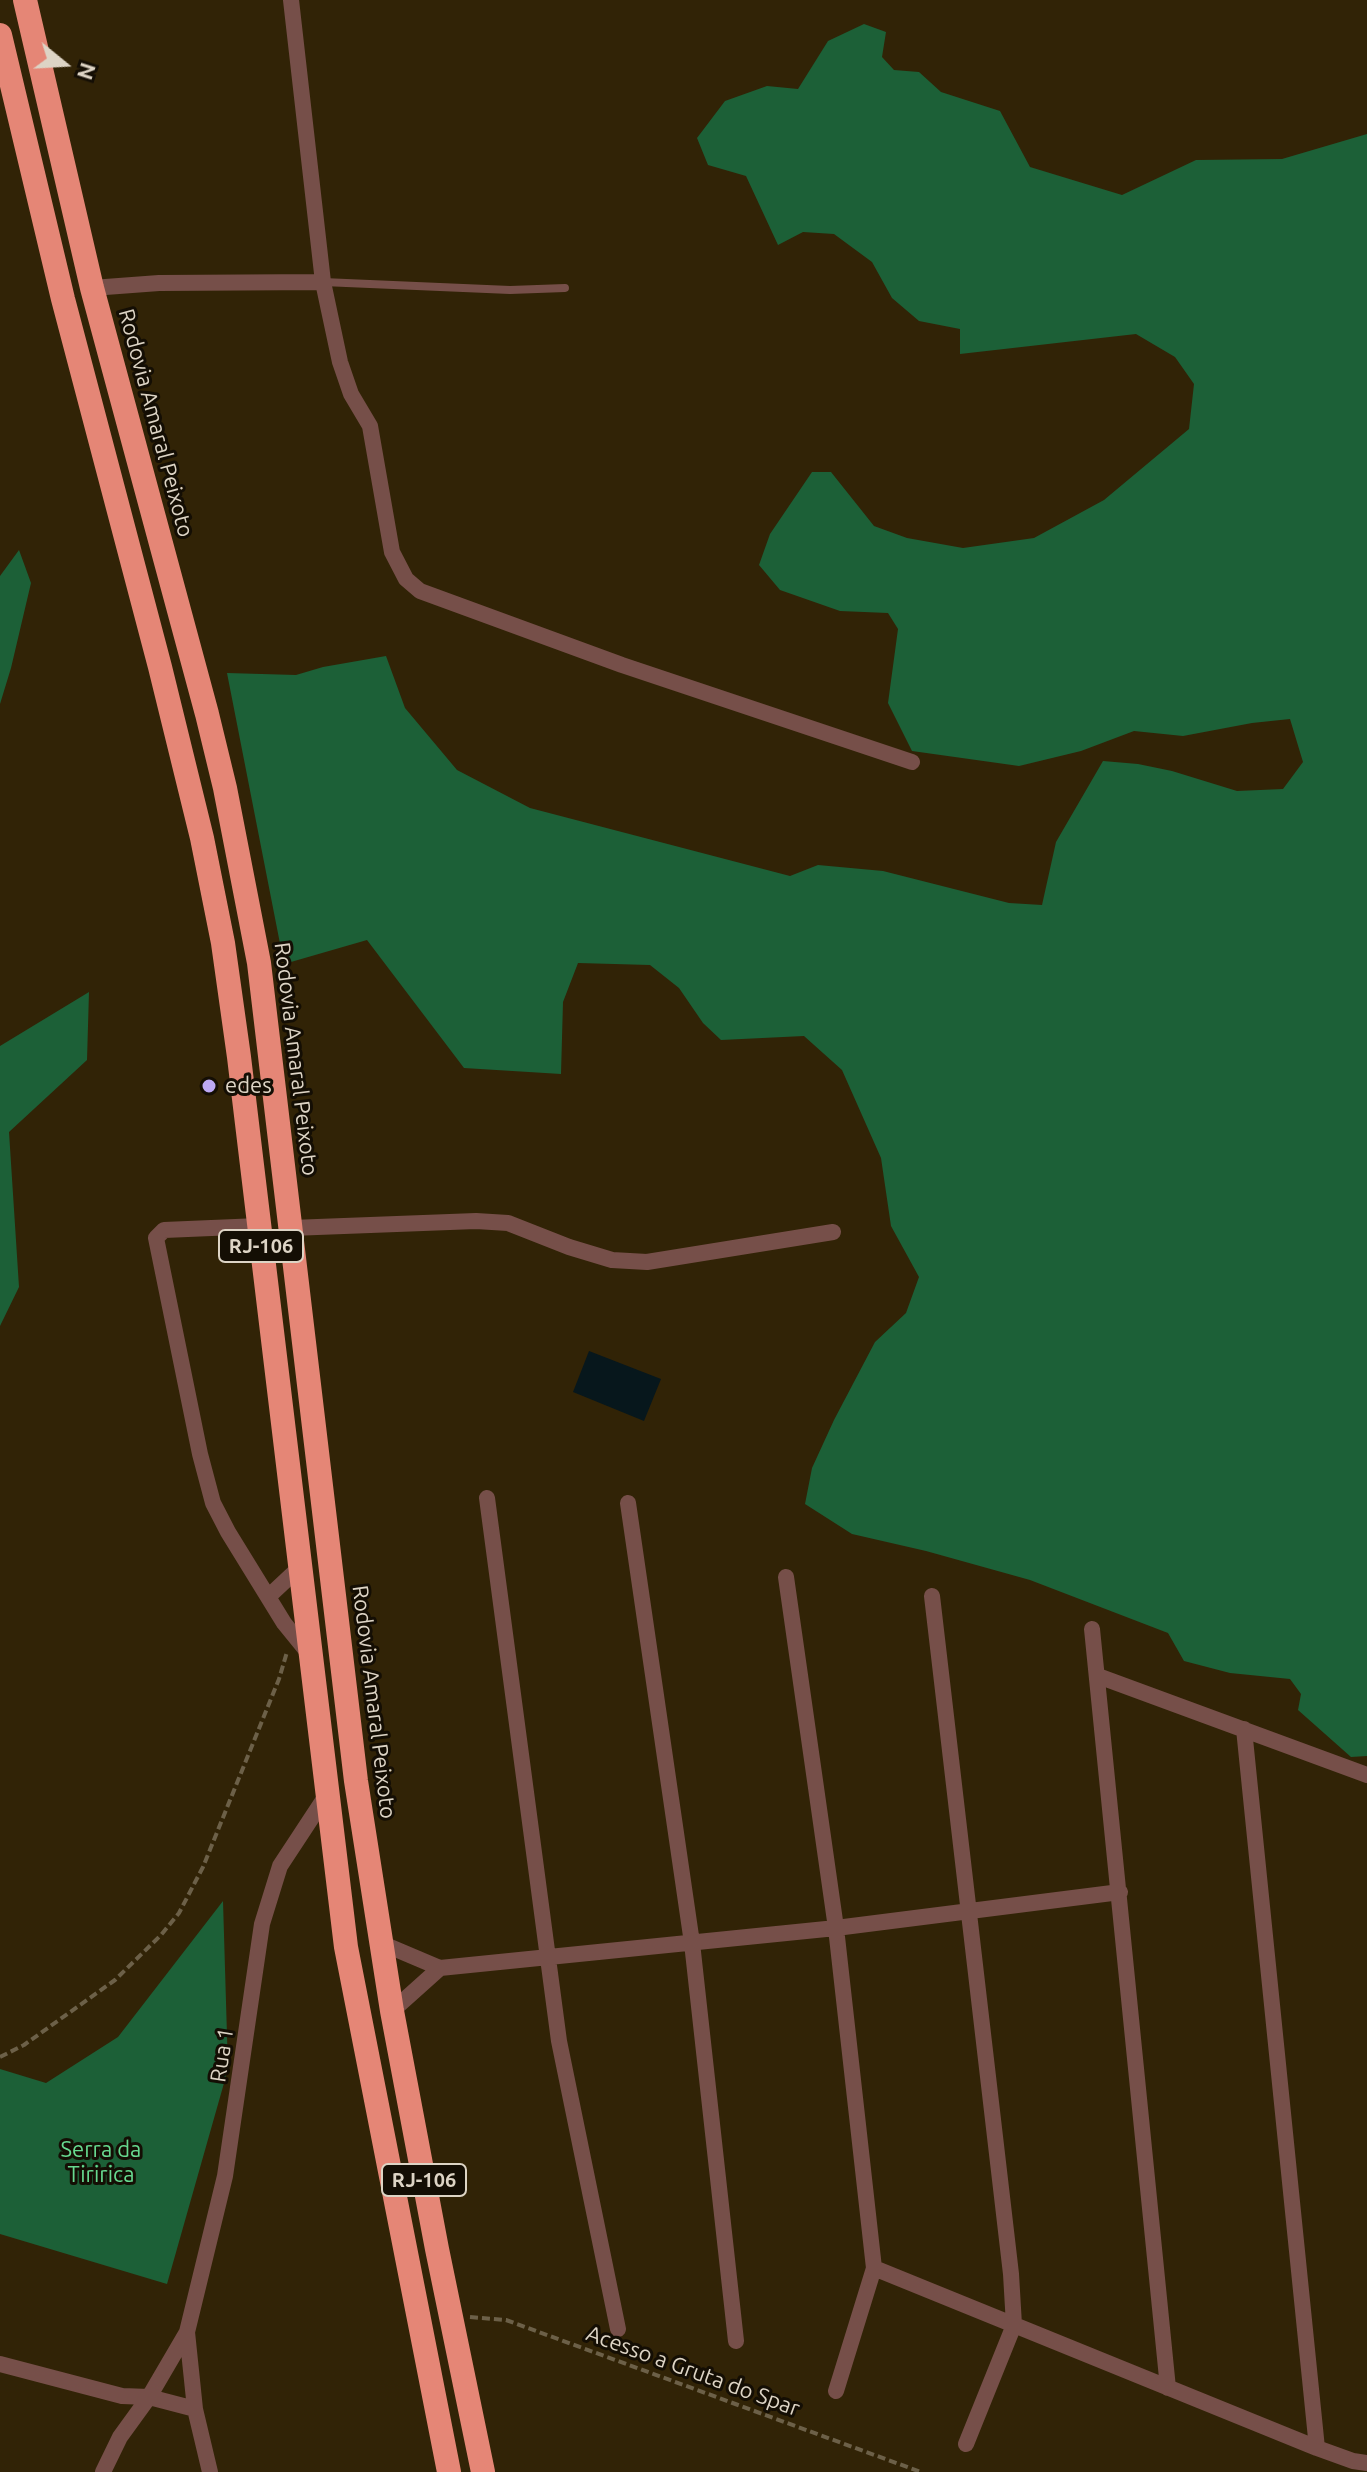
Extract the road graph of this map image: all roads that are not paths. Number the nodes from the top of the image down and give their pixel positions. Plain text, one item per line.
1 (25, 0) edge
2 (291, 0) edge
3 (0, 35) edge
4 (323, 282) junction
5 (92, 288) junction
6 (565, 288) dead end
7 (912, 762) dead end
8 (259, 1226) junction
9 (291, 1228) junction
10 (833, 1232) dead end
11 (487, 1498) dead end
12 (628, 1503) dead end
13 (299, 1568) junction
14 (786, 1577) dead end
15 (932, 1596) dead end
16 (268, 1597) junction
17 (1092, 1629) dead end
18 (310, 1655) junction
19 (1098, 1676) junction
20 (1244, 1729) junction
21 (1367, 1775) edge
22 (326, 1796) junction
23 (1120, 1892) junction
24 (969, 1911) junction
25 (836, 1928) junction
26 (381, 1943) junction
27 (692, 1943) junction
28 (548, 1959) junction
29 (440, 1968) junction
30 (392, 2011) junction
31 (874, 2268) junction
32 (1014, 2325) junction
33 (618, 2329) dead end
34 (187, 2332) junction
35 (736, 2341) dead end
36 (0, 2364) edge
37 (1168, 2388) junction
38 (836, 2391) dead end
39 (149, 2397) junction
40 (195, 2409) junction
41 (966, 2444) dead end
42 (1317, 2448) junction
43 (1367, 2463) edge
44 (103, 2472) edge
45 (210, 2472) edge
46 (449, 2472) edge
47 (483, 2472) edge

1 - 5 highway, Rodovia Amaral Peixoto / RJ-106
2 - 4 street
3 - 8 highway, RJ-106
4 - 5 street
4 - 6 lane
4 - 7 street
5 - 9 highway, Rodovia Amaral Peixoto / RJ-106
8 - 13 highway, RJ-106
8 - 16 street
9 - 10 street
9 - 26 highway, Rodovia Amaral Peixoto / RJ-106
11 - 28 street
12 - 27 street
13 - 16 street
13 - 18 highway, RJ-106
14 - 25 street
15 - 24 street
16 - 18 street
17 - 19 street
18 - 22 highway, RJ-106
19 - 20 street
19 - 23 street
20 - 21 street
20 - 42 street
22 - 34 street, Rua 1
22 - 46 highway, RJ-106
23 - 24 street
23 - 37 street
24 - 25 street
24 - 32 street
25 - 27 street
25 - 31 street
26 - 29 street
26 - 30 highway, Rodovia Amaral Peixoto / RJ-106
27 - 28 street
27 - 35 street
28 - 29 street
28 - 33 street
29 - 30 street
30 - 47 highway, Rodovia Amaral Peixoto / RJ-106
31 - 32 street
31 - 38 street
32 - 37 street
32 - 41 street
34 - 39 street, Rua 1
34 - 40 street, Rua 1
36 - 39 street
37 - 42 street
39 - 40 street
39 - 44 street, Rua 1
40 - 45 street, Rua 1
42 - 43 street

